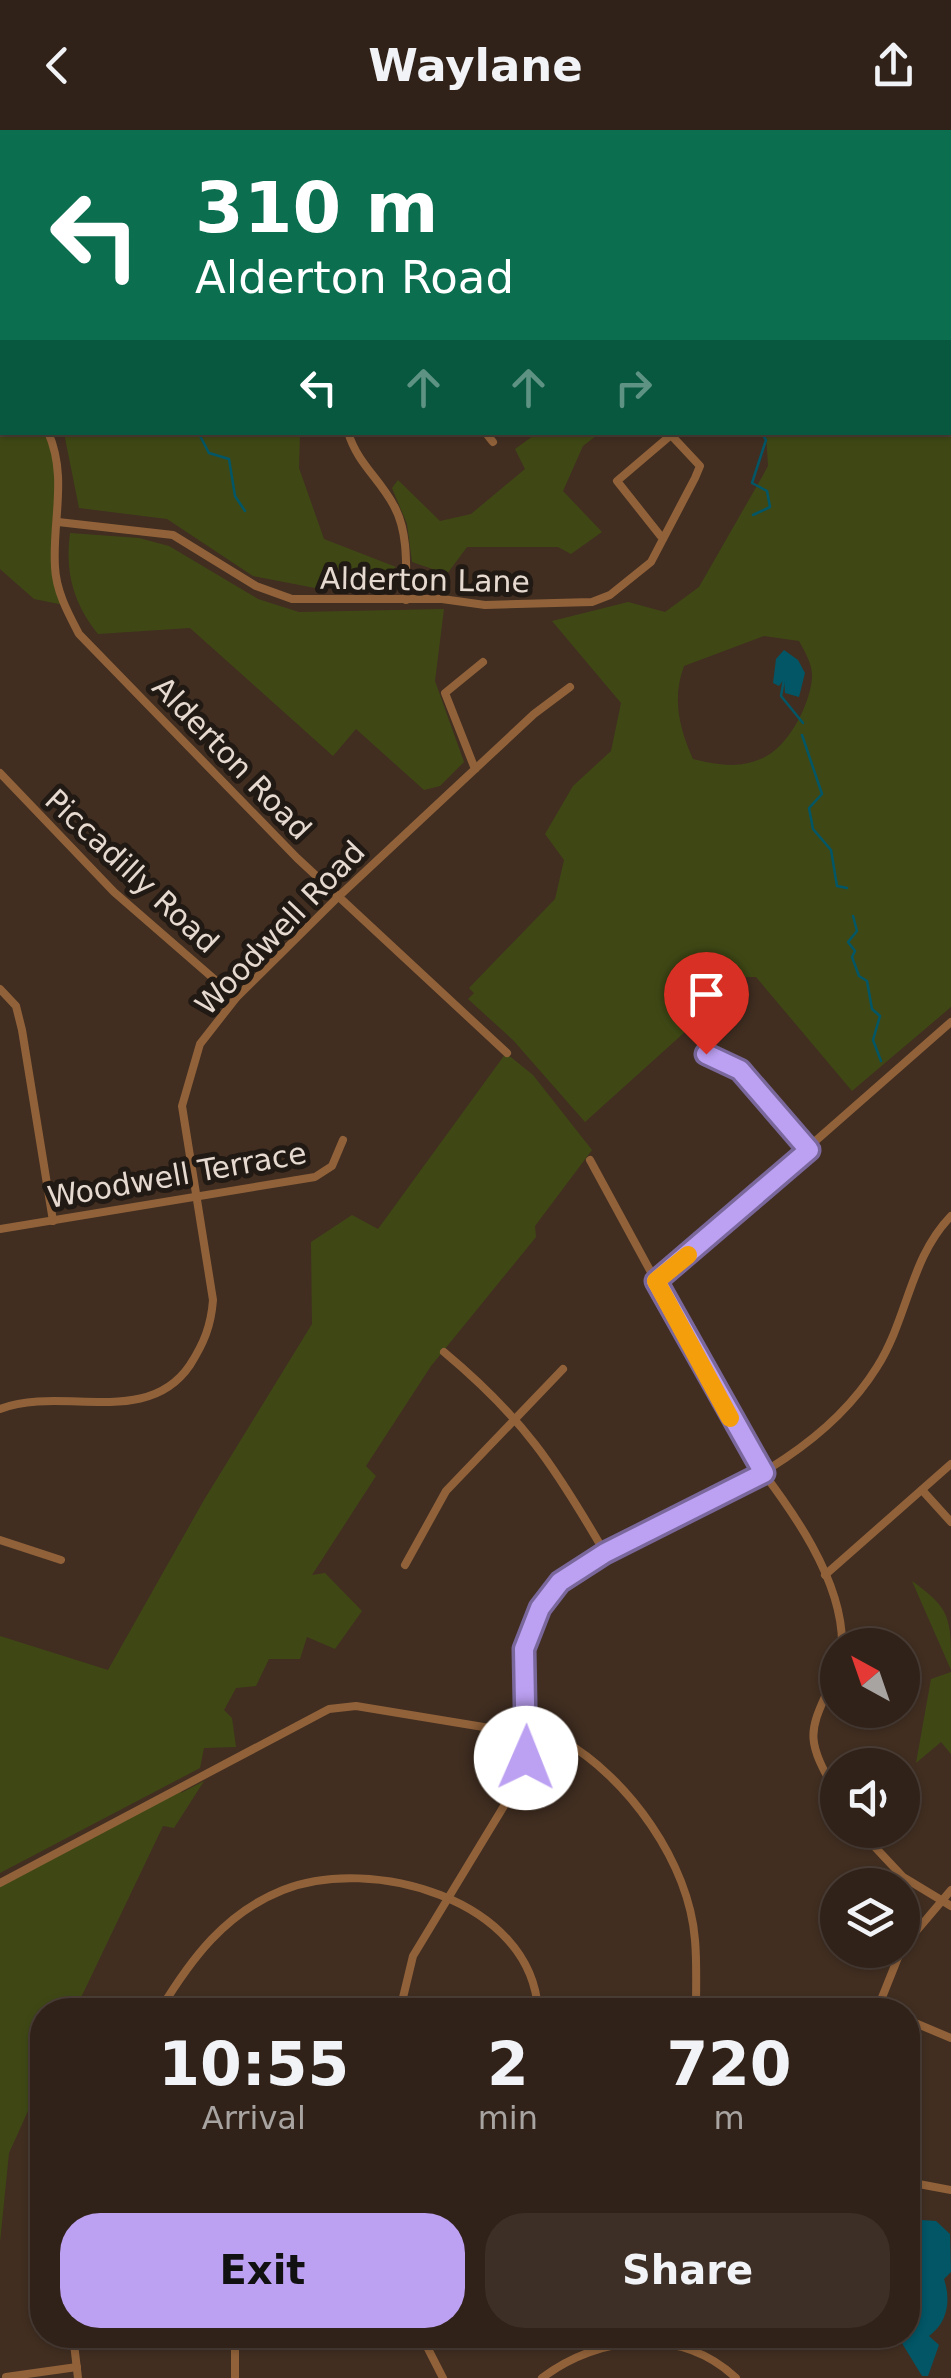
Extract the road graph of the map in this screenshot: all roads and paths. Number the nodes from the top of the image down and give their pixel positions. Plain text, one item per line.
1 (49, 435) edge
2 (349, 435) edge
3 (487, 435) edge
4 (493, 442) dead end
5 (58, 522) junction
6 (663, 538) junction
7 (406, 600) junction
8 (482, 662) dead end
9 (570, 687) dead end
10 (475, 769) junction
11 (0, 773) edge
12 (338, 897) junction
13 (0, 989) edge
14 (236, 998) junction
15 (951, 1022) edge
16 (506, 1053) dead end
17 (706, 1054) dead end
18 (343, 1140) dead end
19 (809, 1150) junction
20 (590, 1160) dead end
21 (196, 1197) junction
22 (951, 1216) edge
23 (53, 1221) junction
24 (0, 1229) edge
25 (656, 1281) junction
26 (444, 1352) dead end
27 (564, 1369) dead end
28 (0, 1409) edge
29 (515, 1416) junction
30 (951, 1464) edge
31 (764, 1473) junction
32 (922, 1490) junction
33 (951, 1522) edge
34 (0, 1540) edge
35 (605, 1553) junction
36 (62, 1560) dead end
37 (405, 1564) dead end
38 (825, 1575) junction
39 (841, 1628) edge
40 (820, 1704) edge
41 (528, 1735) junction
42 (820, 1760) edge
43 (876, 1848) edge
44 (0, 1882) edge
45 (951, 1890) edge
46 (940, 1898) junction
47 (450, 1900) junction
48 (951, 1906) edge
49 (920, 1925) edge
50 (895, 1968) edge
51 (168, 1998) edge
52 (403, 1998) edge
53 (535, 1998) edge
54 (696, 1998) edge
55 (884, 1998) edge
56 (920, 2025) edge
57 (951, 2038) edge
58 (920, 2184) edge
59 (951, 2190) edge
60 (75, 2348) edge
61 (235, 2348) edge
62 (428, 2348) edge
63 (588, 2348) edge
64 (605, 2348) edge
65 (685, 2348) edge
66 (589, 2351) junction
67 (77, 2367) junction
68 (6, 2377) edge
69 (78, 2378) edge
70 (235, 2378) edge
71 (443, 2378) edge
72 (542, 2378) edge
73 (736, 2378) edge

1 - 5 street, Alderton Road
2 - 7 street
3 - 4 street
5 - 7 street, Alderton Lane
5 - 12 street, Alderton Road
6 - 6 street, Alderton Lane
6 - 7 street, Alderton Lane
8 - 10 street
9 - 10 street, Woodwell Road
10 - 12 street, Woodwell Road
11 - 14 street, Piccadilly Road
12 - 14 street, Woodwell Road
12 - 16 street, Alderton Road
13 - 23 street
14 - 21 street, Woodwell Road
15 - 19 street
17 - 19 street
18 - 21 street, Woodwell Terrace
19 - 25 street
20 - 25 street
21 - 23 street, Woodwell Terrace
21 - 28 street, Woodwell Road
22 - 31 street
23 - 24 street, Woodwell Terrace
25 - 31 street
26 - 29 street
27 - 29 street
29 - 35 street
29 - 37 street
30 - 32 street
31 - 35 street
31 - 38 street
32 - 33 street
32 - 38 street
34 - 36 street
35 - 41 street
38 - 39 street
40 - 42 street
41 - 44 street
41 - 47 street
41 - 54 street
43 - 46 street
45 - 46 street
46 - 48 street
46 - 49 street
47 - 51 street
47 - 52 street
47 - 53 street
50 - 55 street
56 - 57 street
58 - 59 street
60 - 67 street
61 - 70 street
62 - 71 street
63 - 66 street
64 - 66 street
65 - 73 street
66 - 72 street
67 - 68 street
67 - 69 street

